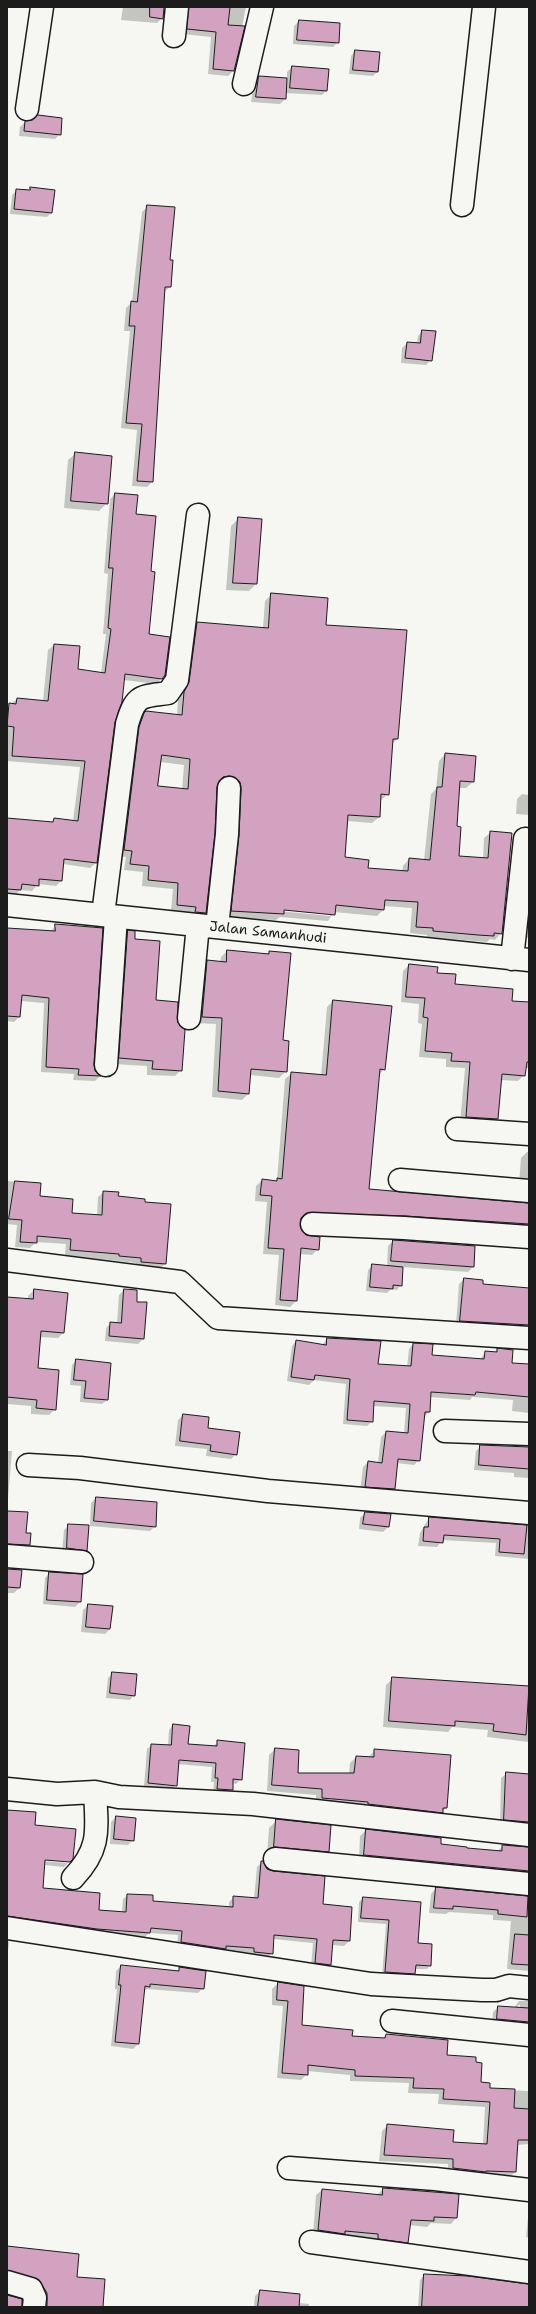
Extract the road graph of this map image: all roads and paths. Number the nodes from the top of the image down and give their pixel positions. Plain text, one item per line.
1 (42, 7) edge
2 (177, 7) edge
3 (262, 7) edge
4 (484, 7) edge
5 (174, 36) dead end
6 (244, 84) dead end
7 (27, 109) dead end
8 (462, 205) dead end
9 (198, 515) dead end
10 (229, 788) dead end
11 (525, 839) dead end
12 (7, 905) edge
13 (110, 916) junction
14 (208, 926) junction
15 (521, 960) edge
16 (189, 1018) dead end
17 (106, 1065) dead end
18 (457, 1129) dead end
19 (529, 1134) edge
20 (400, 1180) dead end
21 (529, 1191) edge
22 (312, 1224) dead end
23 (529, 1237) edge
24 (7, 1260) edge
25 (529, 1338) edge
26 (445, 1431) dead end
27 (529, 1434) edge
28 (28, 1465) dead end
29 (529, 1513) edge
30 (7, 1556) edge
31 (82, 1562) dead end
32 (7, 1789) edge
33 (95, 1792) junction
34 (529, 1835) edge
35 (275, 1859) dead end
36 (73, 1878) dead end
37 (529, 1884) edge
38 (7, 1928) edge
39 (529, 1988) edge
40 (392, 2021) dead end
41 (529, 2035) edge
42 (289, 2168) dead end
43 (529, 2190) edge
44 (311, 2242) dead end
45 (529, 2272) edge
46 (7, 2282) edge
47 (34, 2307) edge

1 - 7 street
2 - 5 street
3 - 6 street
4 - 8 street
9 - 13 street
10 - 14 street
11 - 15 street
12 - 13 street, Jalan Samanhudi
13 - 14 street, Jalan Samanhudi
13 - 17 street
14 - 15 street, Jalan Samanhudi
14 - 16 street
18 - 19 street
20 - 21 street
22 - 23 street
24 - 25 street
26 - 27 street
28 - 29 street
30 - 31 street
32 - 33 street
33 - 34 street
33 - 36 street
35 - 37 street
38 - 39 street
40 - 41 street
42 - 43 street
44 - 45 street
46 - 47 street

